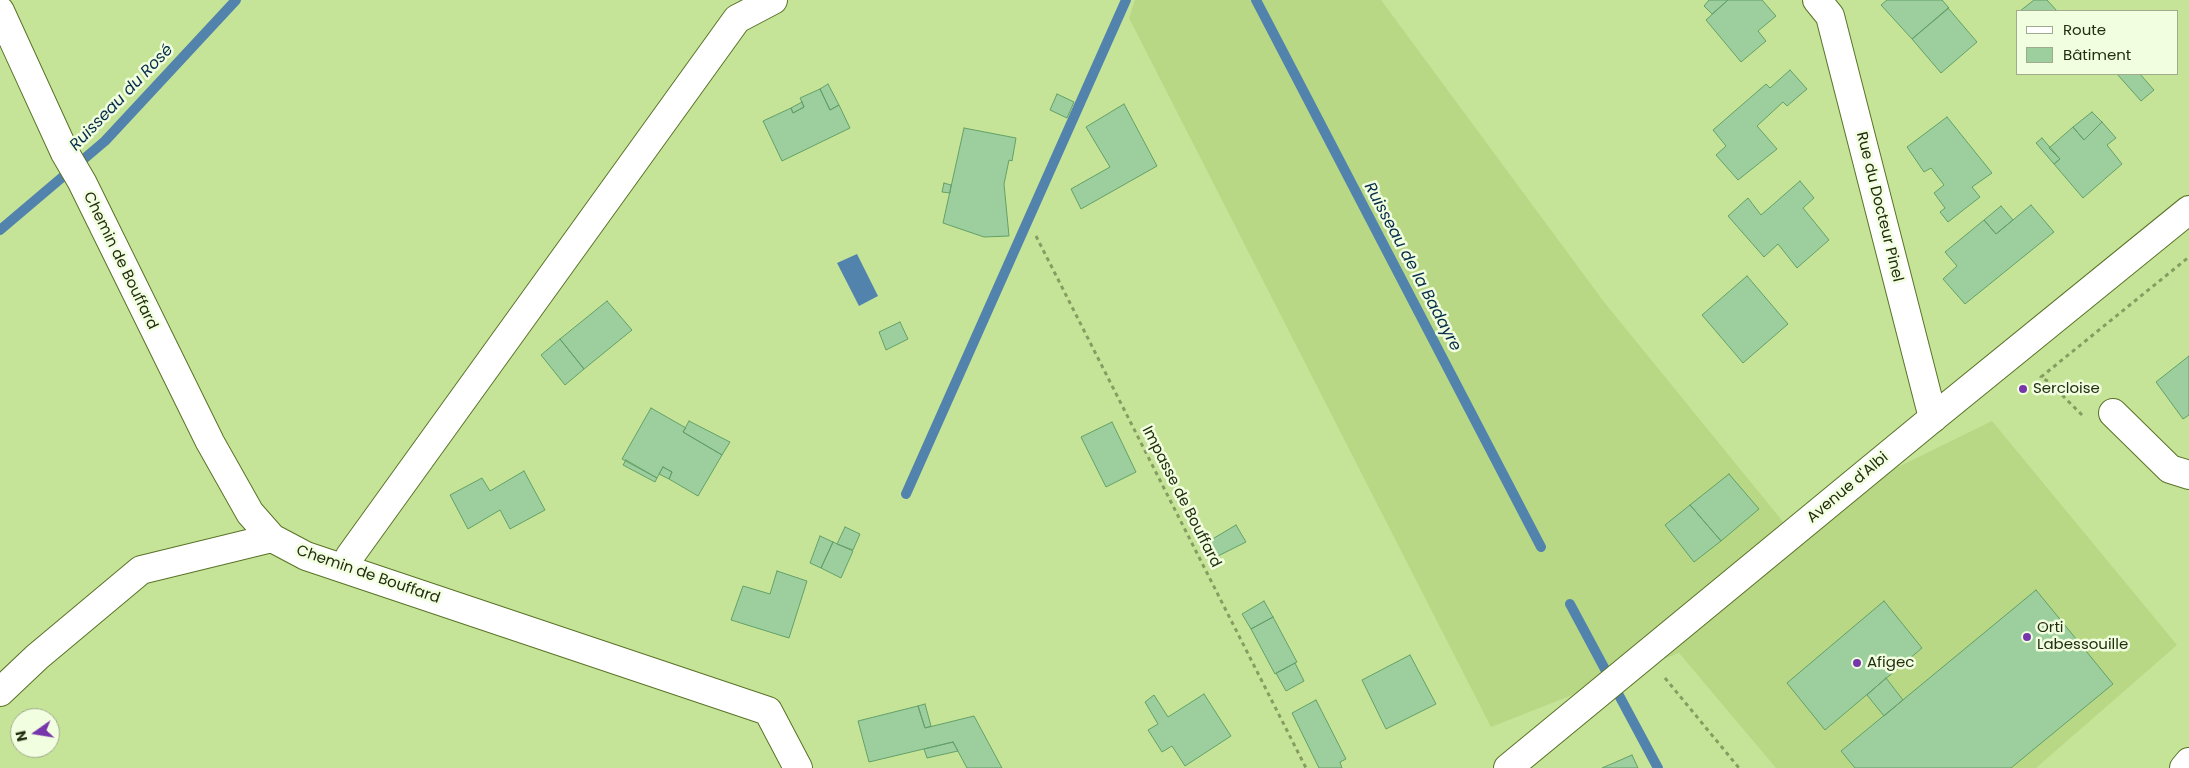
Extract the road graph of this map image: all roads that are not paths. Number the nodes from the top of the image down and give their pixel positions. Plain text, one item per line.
1 (773, 0) edge
2 (1818, 0) edge
3 (0, 11) edge
4 (2189, 210) edge
5 (2113, 413) road end
6 (1933, 418) junction
7 (2189, 475) edge
8 (272, 538) junction
9 (345, 568) junction
10 (0, 692) edge
11 (2189, 762) edge
12 (798, 768) edge
13 (1508, 768) edge
14 (2184, 768) edge

1 - 9 street
2 - 6 street, Rue du Docteur Pinel
3 - 8 street, Chemin de Bouffard
4 - 6 street, Avenue d'Albi
5 - 7 street
6 - 13 street, Avenue d'Albi
8 - 9 street, Chemin de Bouffard
8 - 10 street
9 - 12 street, Chemin de Bouffard
11 - 14 street

